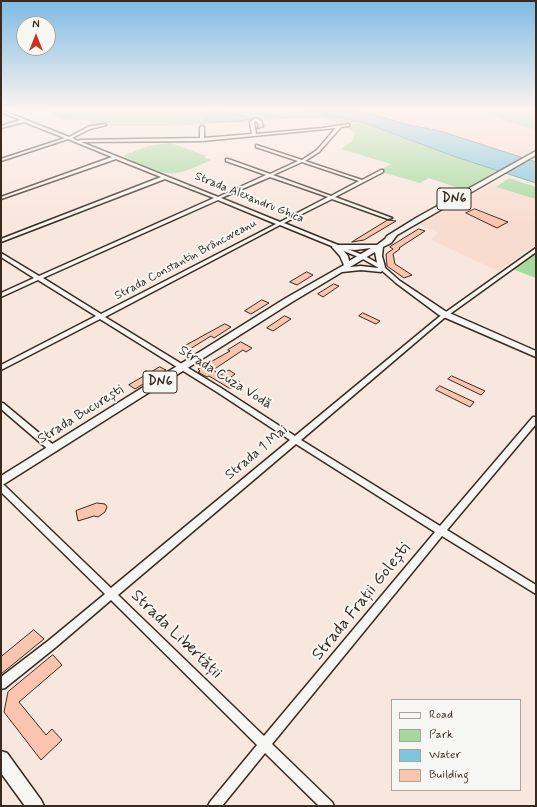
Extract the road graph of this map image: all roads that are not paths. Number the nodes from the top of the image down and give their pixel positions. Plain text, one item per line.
1 (40, 148) edge
2 (91, 148) edge
3 (262, 148) edge
4 (321, 148) edge
5 (535, 153) edge
6 (117, 158) junction
7 (1, 160) edge
8 (227, 160) dead end
9 (301, 161) junction
10 (382, 171) dead end
11 (270, 175) junction
12 (165, 177) junction
13 (362, 181) junction
14 (331, 197) junction
15 (1, 198) edge
16 (217, 198) junction
17 (390, 218) dead end
18 (279, 224) junction
19 (1, 241) edge
20 (335, 246) junction
21 (376, 246) junction
22 (536, 250) edge
23 (1, 255) edge
24 (359, 257) junction
25 (346, 262) junction
26 (379, 269) junction
27 (340, 271) junction
28 (38, 278) junction
29 (318, 282) junction
30 (1, 295) edge
31 (446, 314) junction
32 (101, 317) junction
33 (536, 354) edge
34 (1, 368) edge
35 (183, 368) junction
36 (1, 405) edge
37 (536, 419) edge
38 (295, 440) junction
39 (53, 449) junction
40 (1, 482) edge
41 (1, 487) edge
42 (441, 531) junction
43 (536, 590) edge
44 (110, 594) junction
45 (1, 684) edge
46 (265, 744) junction
47 (1, 759) edge
48 (35, 806) edge
49 (214, 806) edge
50 (328, 806) edge

1 - 7 street
2 - 6 street, Strada Alexandru Ghica
3 - 9 street
4 - 9 street
5 - 21 main road, Strada București / DN6
6 - 12 street, Strada Alexandru Ghica
6 - 15 street
8 - 11 street
9 - 11 street
9 - 13 street
10 - 13 street, Strada Constantin Brâncoveanu
11 - 14 street
11 - 16 street
12 - 16 street, Strada Alexandru Ghica
12 - 19 street
13 - 14 street, Strada Constantin Brâncoveanu
14 - 17 street
14 - 18 street, Strada Constantin Brâncoveanu
16 - 18 street, Strada Alexandru Ghica
16 - 28 street
18 - 20 street, Strada Alexandru Ghica
18 - 32 street, Strada Constantin Brâncoveanu
20 - 21 main road
20 - 24 street, Strada Alexandru Ghica
20 - 25 main road
21 - 24 main road, Strada București / DN6
21 - 26 main road
22 - 31 street, Strada 1 Mai
23 - 28 street, Strada Cuza Vodă
24 - 25 main road, Strada București / DN6
24 - 26 street, Strada Alexandru Ghica
24 - 27 main road, Strada București / DN6
25 - 29 main road, Strada București / DN6
26 - 27 main road
26 - 31 street, Strada Alexandru Ghica
27 - 29 main road, Strada București / DN6
28 - 30 street
28 - 32 street, Strada Cuza Vodă
29 - 35 main road, Strada București / DN6
31 - 33 street, Strada Alexandru Ghica
31 - 38 street, Strada 1 Mai
32 - 34 street, Strada Constantin Brâncoveanu
32 - 35 street, Strada Cuza Vodă
35 - 38 street, Strada Cuza Vodă
35 - 39 main road, Strada București / DN6
36 - 39 street
37 - 42 street, Strada Frații Golești
38 - 42 street, Strada Cuza Vodă
38 - 44 street, Strada 1 Mai
39 - 40 main road, Strada București / DN6
41 - 44 street, Strada Libertății
42 - 43 street, Strada Cuza Vodă
42 - 46 street, Strada Frații Golești
44 - 45 street, Strada 1 Mai
44 - 46 street, Strada Libertății
46 - 49 street, Strada Frații Golești
46 - 50 street, Strada Libertății
47 - 48 main road

